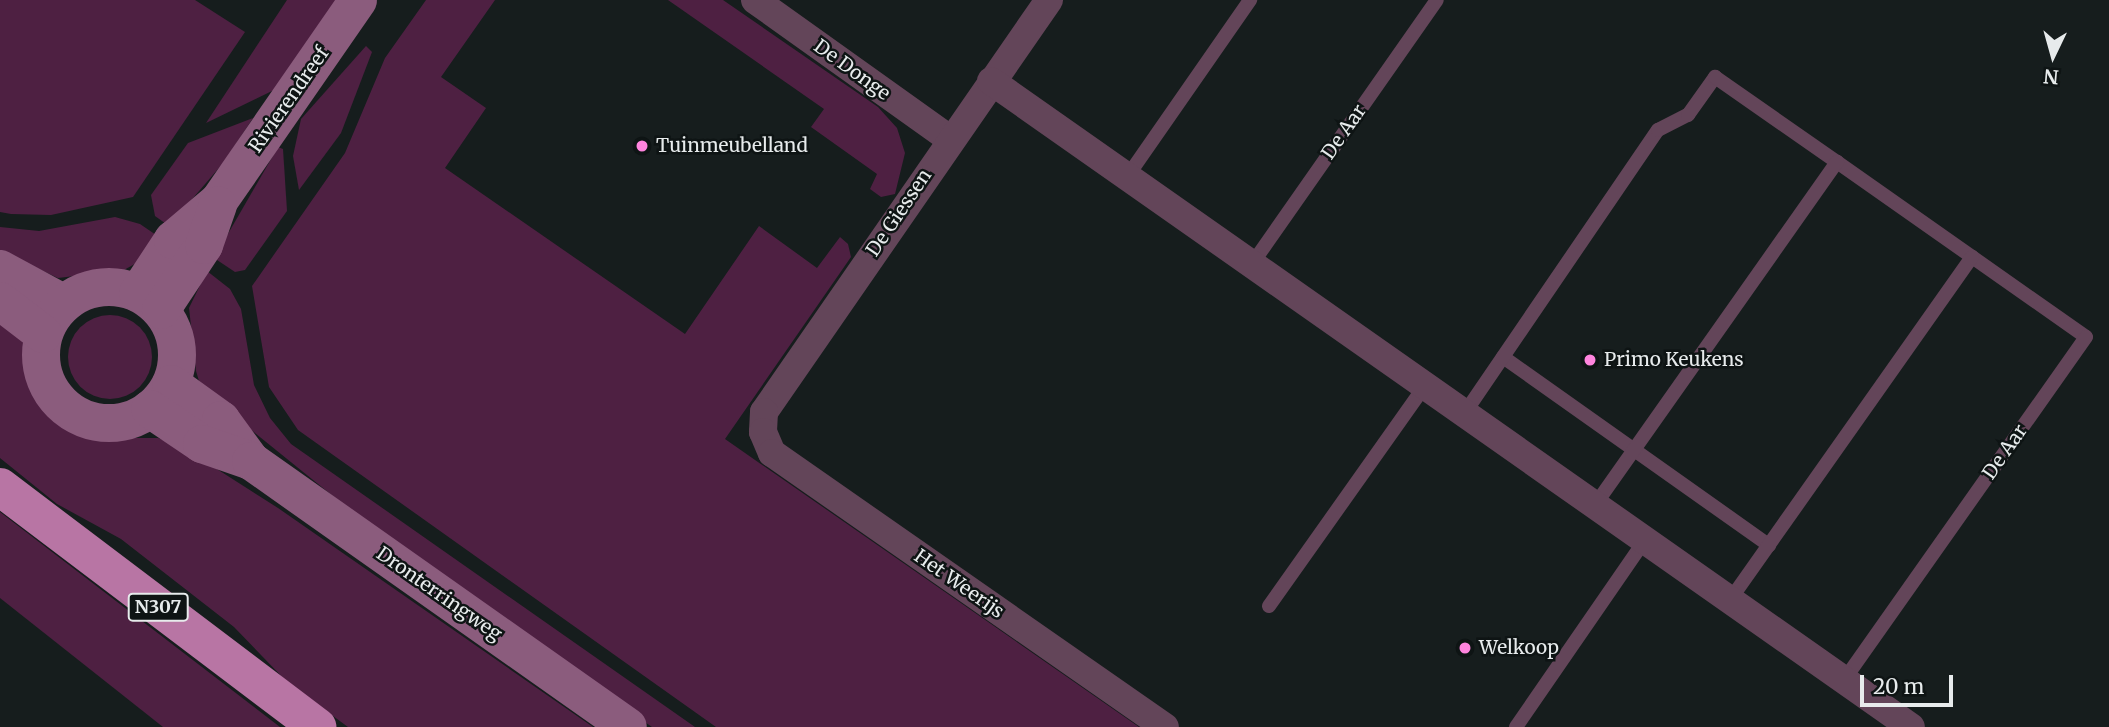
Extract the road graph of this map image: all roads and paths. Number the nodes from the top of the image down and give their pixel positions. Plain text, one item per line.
1 (358, 0) edge
2 (755, 0) edge
3 (1049, 0) edge
4 (1250, 0) edge
5 (1437, 0) edge
6 (991, 81) junction
7 (950, 139) junction
8 (1837, 162) junction
9 (1127, 177) junction
10 (1972, 257) junction
11 (1252, 264) junction
12 (0, 269) edge
13 (0, 301) edge
14 (150, 301) junction
15 (53, 319) junction
16 (1503, 358) junction
17 (1425, 386) junction
18 (161, 397) junction
19 (1464, 414) junction
20 (763, 432) joint
21 (1634, 450) junction
22 (0, 486) edge
23 (1595, 505) junction
24 (1645, 540) junction
25 (1769, 545) junction
26 (1730, 600) junction
27 (1269, 606) dead end
28 (1844, 680) junction
29 (317, 727) edge
30 (628, 727) edge
31 (1165, 727) edge
32 (1516, 727) edge
33 (1911, 727) edge

1 - 14 main road, Rivierendreef
2 - 7 street, De Donge
3 - 6 street, De Giessen
4 - 9 lane
5 - 11 lane, De Aar
6 - 7 street, De Giessen
6 - 9 street
7 - 20 street, De Giessen
8 - 10 lane, De Aar
8 - 16 lane, De Aar
8 - 21 lane
9 - 11 street
10 - 25 lane
10 - 28 lane, De Aar
11 - 17 street
12 - 15 main road
13 - 15 main road
14 - 15 main road
14 - 18 main road
15 - 18 main road
16 - 19 lane, De Aar
16 - 21 lane
17 - 19 street
17 - 27 lane
18 - 30 main road, Dronterringweg
19 - 23 street
20 - 31 street, Het Weerijs
21 - 23 lane
21 - 25 lane
22 - 29 highway, N307
23 - 24 street
24 - 26 street
24 - 32 lane
25 - 26 lane
26 - 28 street
28 - 33 street

